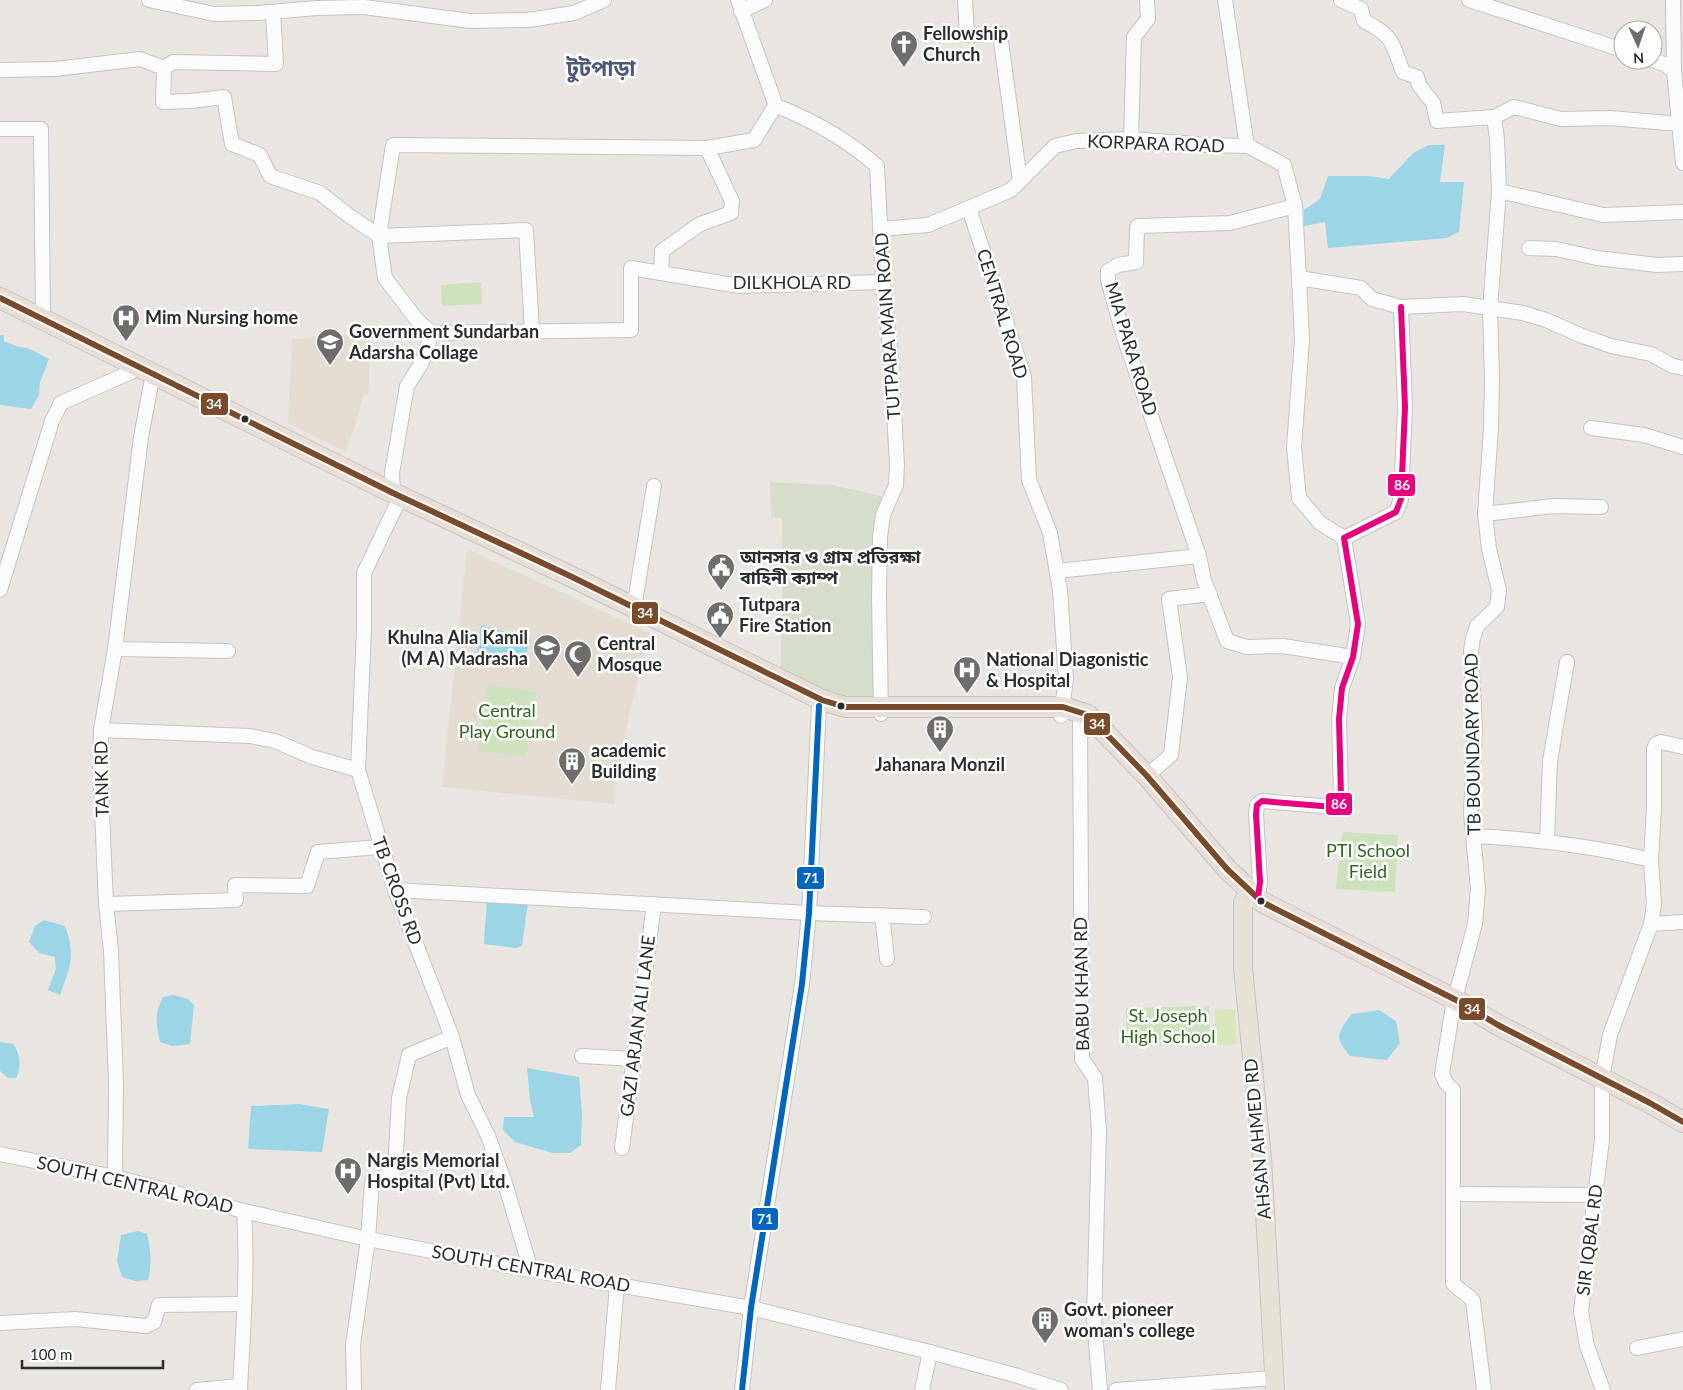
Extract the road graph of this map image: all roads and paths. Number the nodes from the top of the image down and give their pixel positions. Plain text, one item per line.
1 (149, 0) edge
2 (604, 0) edge
3 (765, 0) edge
4 (965, 0) edge
5 (1147, 0) edge
6 (1225, 0) edge
7 (1341, 0) edge
8 (1469, 0) edge
9 (1674, 0) edge
10 (317, 4) edge
11 (740, 5) edge
12 (273, 12) junction
13 (1613, 47) edge
14 (1663, 64) edge
15 (164, 68) junction
16 (0, 70) edge
17 (1677, 72) edge
18 (775, 106) junction
19 (1494, 117) junction
20 (1680, 124) junction
21 (0, 129) edge
22 (1130, 139) junction
23 (1248, 146) junction
24 (707, 148) junction
25 (1683, 163) edge
26 (1020, 181) junction
27 (1499, 191) junction
28 (1295, 206) junction
29 (969, 208) junction
30 (1683, 212) edge
31 (881, 229) junction
32 (379, 236) junction
33 (1529, 248) dead end
34 (1683, 264) edge
35 (661, 273) junction
36 (1299, 278) junction
37 (883, 282) junction
38 (0, 298) edge
39 (1401, 307) junction
40 (0, 308) edge
41 (1490, 309) junction
42 (43, 319) junction
43 (532, 331) junction
44 (432, 333) junction
45 (1683, 368) edge
46 (131, 372) junction
47 (151, 384) junction
48 (1591, 428) dead end
49 (1683, 447) edge
50 (654, 486) dead end
51 (396, 498) junction
52 (1601, 507) dead end
53 (1485, 514) junction
54 (1344, 538) junction
55 (1199, 556) junction
56 (1057, 571) junction
57 (0, 590) edge
58 (1210, 594) junction
59 (634, 608) junction
60 (115, 648) junction
61 (228, 651) dead end
62 (1353, 657) junction
63 (1567, 662) dead end
64 (820, 706) junction
65 (880, 711) junction
66 (1062, 712) junction
67 (1080, 724) junction
68 (101, 730) junction
69 (1683, 747) edge
70 (358, 770) junction
71 (1147, 776) junction
72 (1474, 836) junction
73 (1547, 841) junction
74 (380, 847) junction
75 (1651, 860) junction
76 (395, 890) junction
77 (1250, 897) junction
78 (106, 904) junction
79 (654, 904) junction
80 (809, 913) junction
81 (882, 915) junction
82 (924, 917) dead end
83 (1683, 922) edge
84 (1651, 924) junction
85 (886, 959) dead end
86 (1455, 1003) junction
87 (452, 1037) junction
88 (582, 1056) dead end
89 (634, 1059) junction
90 (1602, 1082) junction
91 (1683, 1122) edge
92 (1683, 1130) edge
93 (622, 1148) dead end
94 (0, 1154) edge
95 (115, 1177) junction
96 (1453, 1194) junction
97 (1596, 1195) junction
98 (244, 1211) junction
99 (368, 1239) junction
100 (530, 1270) junction
101 (618, 1285) junction
102 (244, 1304) junction
103 (751, 1308) junction
104 (0, 1323) edge
105 (1683, 1340) edge
106 (1638, 1348) dead end
107 (930, 1352) junction
108 (1274, 1384) edge
109 (240, 1388) edge
110 (197, 1390) edge
111 (354, 1390) edge
112 (608, 1390) edge
113 (742, 1390) edge
114 (922, 1390) edge
115 (1061, 1390) edge
116 (1100, 1390) edge
117 (1116, 1390) edge
118 (1484, 1390) edge
119 (1603, 1390) edge

1 - 12 street
2 - 10 street
3 - 11 street
4 - 26 street
5 - 22 street
6 - 23 street
7 - 19 street
8 - 13 street
9 - 17 street
10 - 12 street
11 - 18 street
12 - 15 street
14 - 17 street
15 - 16 street
15 - 32 street
17 - 20 street
18 - 24 street
18 - 31 street, TUTPARA MAIN ROAD
19 - 20 street
19 - 27 street, TB BOUNDARY ROAD
20 - 25 street
21 - 42 street
22 - 23 street, KORPARA ROAD
22 - 26 street, KORPARA ROAD
23 - 28 street
24 - 32 street
24 - 35 street
26 - 29 street, KORPARA ROAD
27 - 30 street
27 - 41 street, TB BOUNDARY ROAD
28 - 36 street
28 - 55 street, MIA PARA ROAD
29 - 31 street, KORPARA ROAD
29 - 56 street, CENTRAL ROAD
31 - 37 street, TUTPARA MAIN ROAD
32 - 43 street
32 - 44 street
33 - 34 street
35 - 37 street, DILKHOLA RD
35 - 43 street, DILKHOLA RD
36 - 39 street
36 - 54 street
37 - 65 street, TUTPARA MAIN ROAD
38 - 42 highway
39 - 41 street
39 - 54 street
40 - 46 highway
41 - 45 street
41 - 53 street, TB BOUNDARY ROAD
42 - 51 highway
43 - 44 street, DILKHOLA RD
44 - 51 street
46 - 47 highway
46 - 57 street
47 - 51 highway
47 - 60 street, TANK RD
48 - 49 street
50 - 59 street
51 - 59 highway
51 - 64 highway
51 - 70 street, TB CROSS RD
52 - 53 street
53 - 72 street, TB BOUNDARY ROAD
54 - 62 street
55 - 56 street
55 - 58 street, MIA PARA ROAD
56 - 66 street, CENTRAL ROAD
58 - 62 street, MIA PARA ROAD
58 - 71 street
59 - 65 highway
60 - 61 street
60 - 68 street, TANK RD
62 - 77 street
63 - 73 street
64 - 65 highway
64 - 80 street
65 - 66 highway
66 - 67 highway
66 - 71 highway
67 - 77 highway
67 - 116 street, BABU KHAN RD
68 - 70 street
68 - 78 street, TANK RD
69 - 75 street, SIR IQBAL RD
70 - 74 street, TB CROSS RD
71 - 77 highway
72 - 73 street
72 - 86 street, TB BOUNDARY ROAD
73 - 75 street
74 - 76 street, TB CROSS RD
74 - 78 street
75 - 84 street, SIR IQBAL RD
76 - 79 street
76 - 87 street, TB CROSS RD
77 - 86 highway
77 - 108 main road, AHSAN AHMED RD
78 - 95 street, TANK RD
79 - 80 street
79 - 89 street, GAZI ARJAN ALI LANE
80 - 81 street
80 - 103 street
81 - 82 street
81 - 85 street
83 - 84 street
84 - 90 street, SIR IQBAL RD
86 - 90 highway
86 - 96 street, TB BOUNDARY ROAD
87 - 99 street
87 - 100 street, TB CROSS RD
88 - 89 street
89 - 93 street, GAZI ARJAN ALI LANE
90 - 91 highway
90 - 92 highway
90 - 97 street, SIR IQBAL RD
94 - 95 street, SOUTH CENTRAL ROAD
95 - 98 street, SOUTH CENTRAL ROAD
96 - 97 street
96 - 118 street, TB BOUNDARY ROAD
97 - 119 street, SIR IQBAL RD
98 - 99 street, SOUTH CENTRAL ROAD
98 - 102 street
99 - 100 street, SOUTH CENTRAL ROAD
99 - 111 street
100 - 101 street, SOUTH CENTRAL ROAD
101 - 103 street, SOUTH CENTRAL ROAD
101 - 112 street
102 - 104 street
102 - 109 street
103 - 107 street, SOUTH CENTRAL ROAD
103 - 113 street
105 - 106 street
107 - 114 street
107 - 115 street, SOUTH CENTRAL ROAD
108 - 117 street
109 - 110 street

